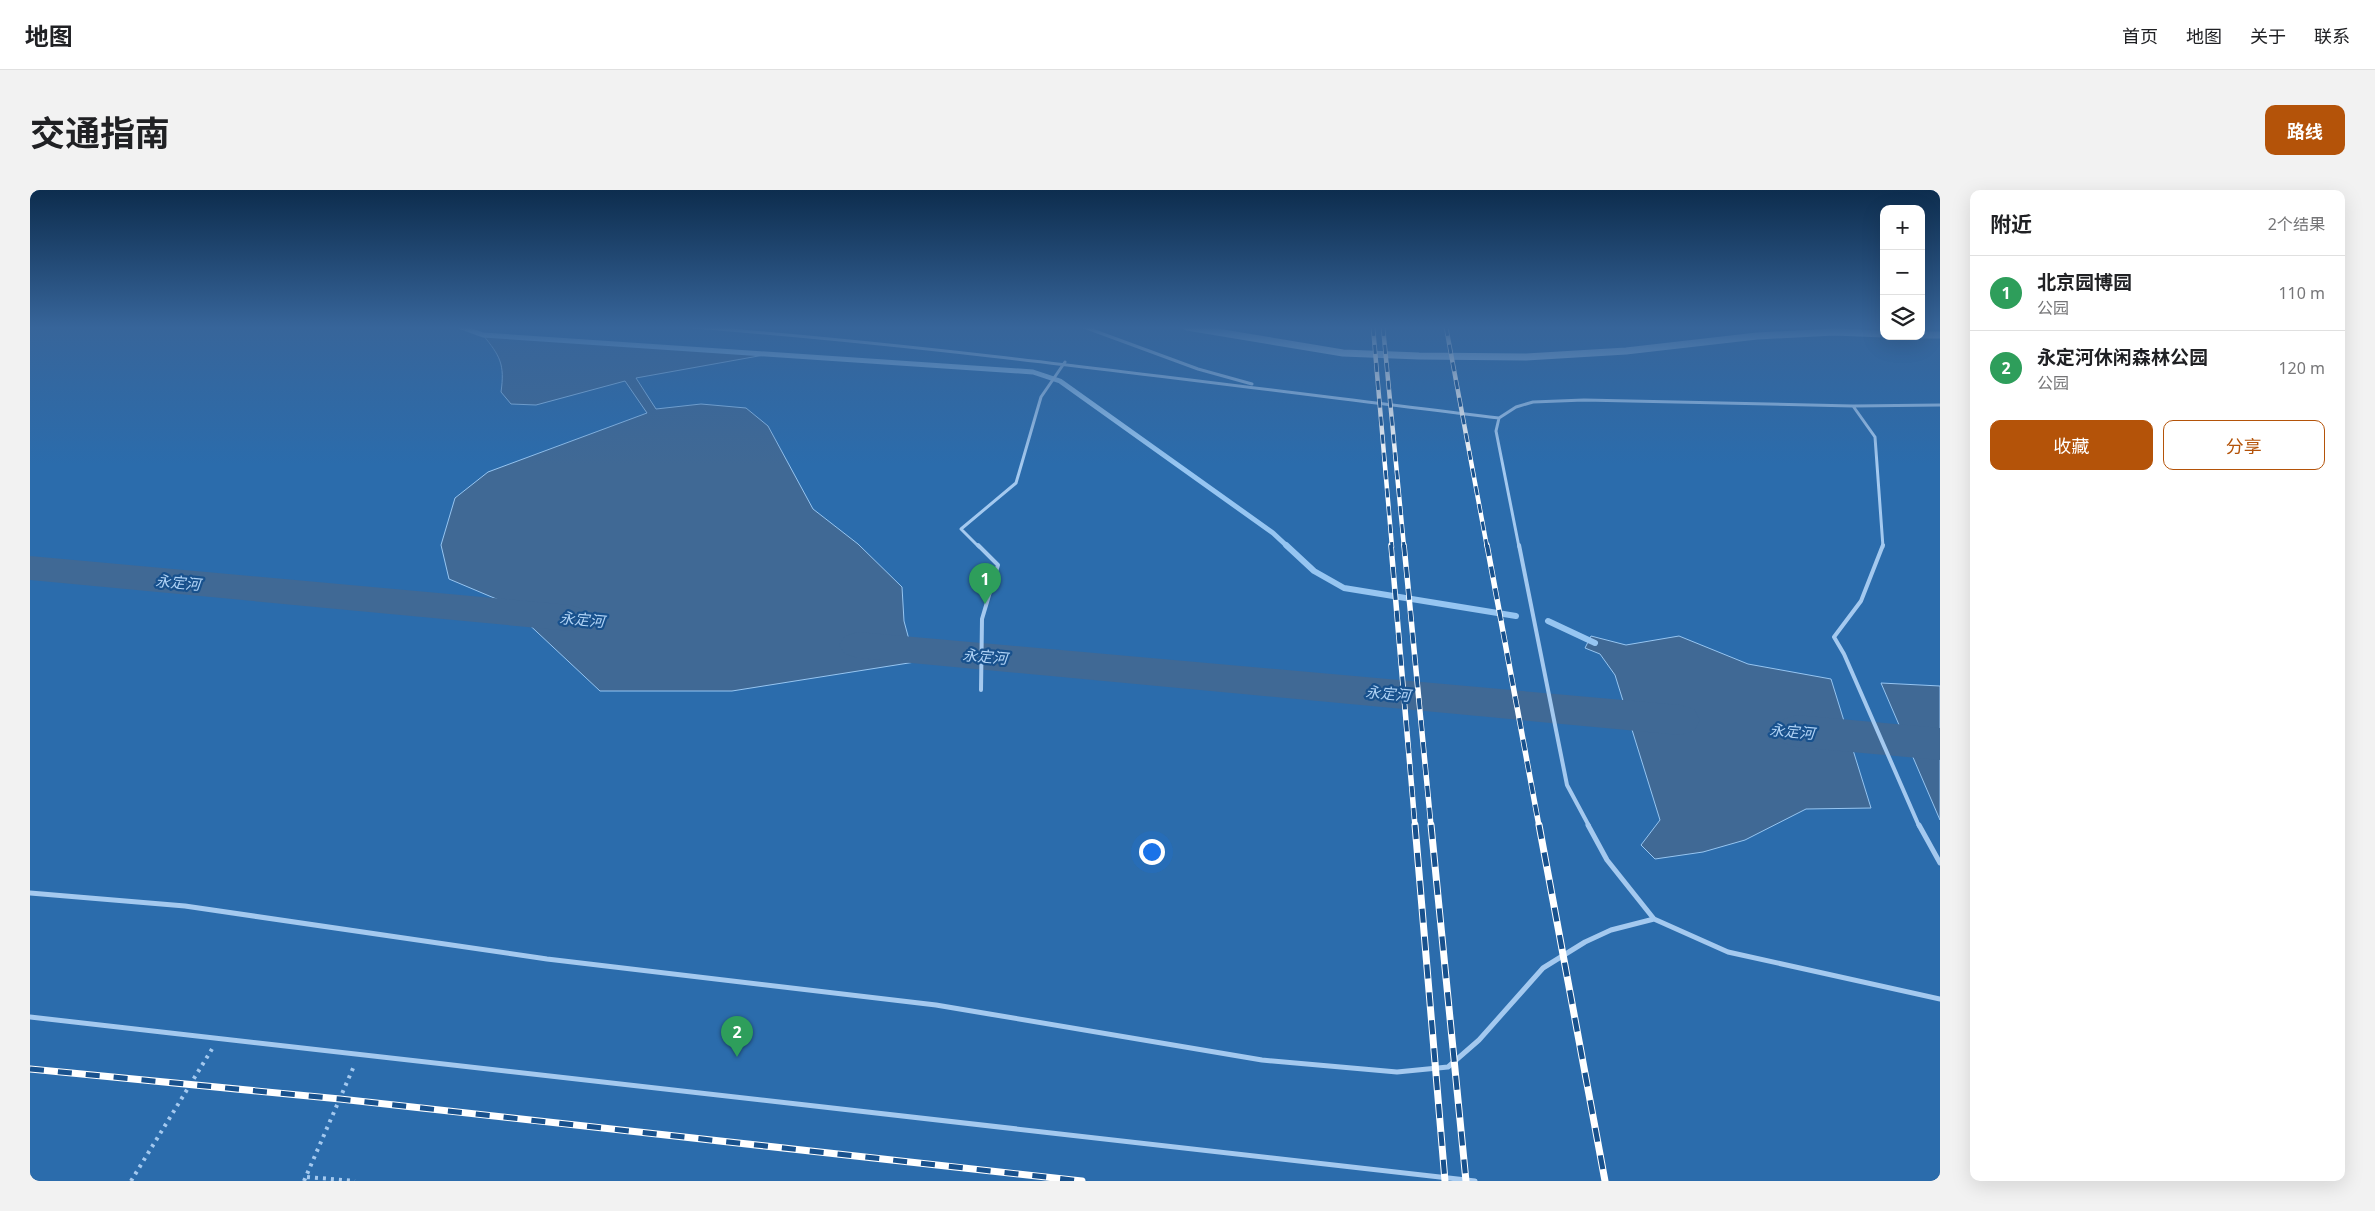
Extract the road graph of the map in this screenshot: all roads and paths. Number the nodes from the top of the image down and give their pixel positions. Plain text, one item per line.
1 (1057, 373) edge
2 (1151, 373) edge
3 (1213, 373) edge
4 (1264, 388) junction
5 (1940, 405) edge
6 (1853, 406) junction
7 (1499, 418) junction
8 (982, 690) dead end
9 (1940, 863) edge
10 (30, 893) edge
11 (1654, 919) junction
12 (1940, 999) edge
13 (30, 1017) edge
14 (218, 1038) junction
15 (360, 1054) junction
16 (305, 1179) edge
17 (131, 1181) edge
18 (356, 1181) edge
19 (1475, 1181) edge

1 - 8 lane
2 - 4 lane
3 - 4 lane
4 - 7 lane
5 - 6 lane
6 - 7 lane
6 - 9 lane
7 - 11 lane
10 - 11 lane
11 - 12 lane
13 - 14 lane
14 - 15 lane
14 - 17 path
15 - 16 path
15 - 19 lane
16 - 18 path

